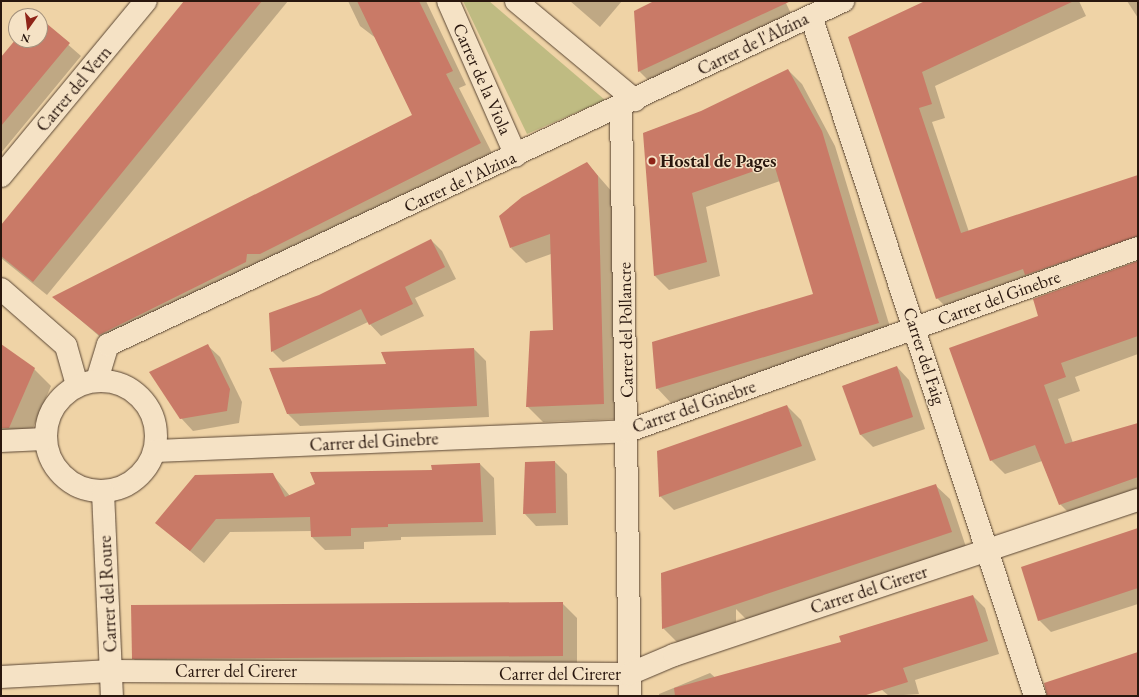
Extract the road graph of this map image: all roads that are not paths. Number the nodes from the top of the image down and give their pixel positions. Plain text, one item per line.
1 (146, 1) edge
2 (448, 1) edge
3 (516, 1) edge
4 (843, 1) edge
5 (811, 16) junction
6 (628, 104) junction
7 (516, 156) junction
8 (1, 176) edge
9 (1138, 248) edge
10 (1, 289) edge
11 (916, 328) junction
12 (87, 382) junction
13 (628, 430) junction
14 (44, 439) junction
15 (1, 441) edge
16 (155, 452) junction
17 (103, 492) junction
18 (1138, 500) edge
19 (987, 551) junction
20 (112, 670) junction
21 (629, 674) junction
22 (1, 677) edge
23 (112, 696) edge
24 (630, 696) edge
25 (1035, 696) edge

1 - 8 street, Carrer del Vern
2 - 7 street, Carrer de la Viola
3 - 6 street
4 - 5 street, Carrer de l'Alzina
5 - 6 street, Carrer de l'Alzina
5 - 11 street, Carrer del Faig
6 - 7 street, Carrer de l'Alzina
6 - 13 street, Carrer del Pollancre
7 - 12 street, Carrer de l'Alzina
9 - 11 street, Carrer del Ginebre
10 - 12 street
11 - 13 street, Carrer del Ginebre
11 - 19 street, Carrer del Faig
12 - 14 street
12 - 16 street
13 - 16 street, Carrer del Ginebre
13 - 21 street, Carrer del Pollancre
14 - 15 street
14 - 17 street
16 - 17 street
17 - 20 street, Carrer del Roure
18 - 19 street, Carrer del Cirerer
19 - 21 street, Carrer del Cirerer
19 - 25 street, Carrer del Faig
20 - 21 street, Carrer del Cirerer
20 - 22 street, Carrer del Cirerer
20 - 23 street, Carrer del Roure
21 - 24 street, Carrer del Pollancre

